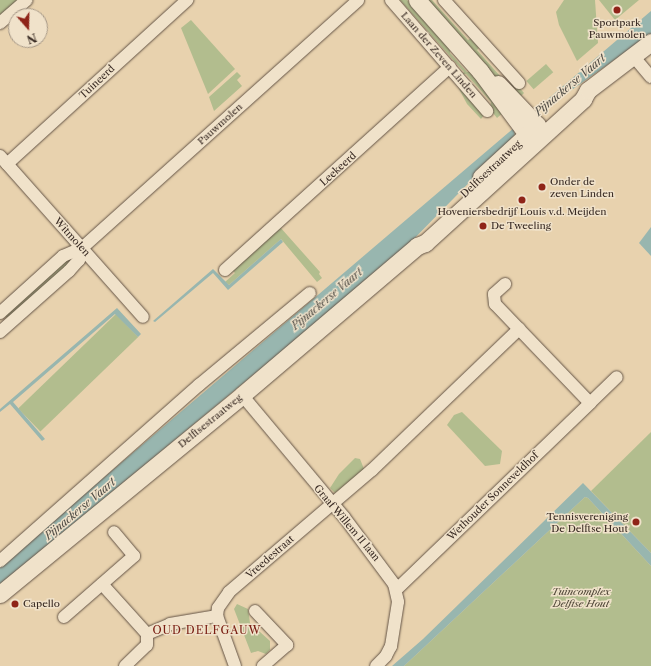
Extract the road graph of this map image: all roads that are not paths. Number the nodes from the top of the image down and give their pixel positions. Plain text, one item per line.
1 (26, 0) edge
2 (187, 0) edge
3 (358, 0) edge
4 (391, 0) edge
5 (417, 0) edge
6 (444, 0) edge
7 (0, 23) edge
8 (651, 42) edge
9 (634, 57) junction
10 (450, 67) junction
11 (651, 77) edge
12 (519, 83) dead end
13 (488, 111) dead end
14 (529, 126) junction
15 (4, 160) edge
16 (82, 248) junction
17 (225, 270) dead end
18 (505, 284) dead end
19 (310, 293) dead end
20 (0, 313) edge
21 (143, 317) dead end
22 (2, 327) edge
23 (519, 329) junction
24 (617, 377) dead end
25 (242, 395) junction
26 (590, 403) junction
27 (331, 504) junction
28 (114, 532) dead end
29 (0, 561) edge
30 (102, 584) junction
31 (396, 589) junction
32 (0, 594) edge
33 (255, 610) dead end
34 (217, 616) junction
35 (64, 617) dead end
36 (148, 634) junction
37 (125, 666) edge
38 (235, 666) edge
39 (263, 666) edge
40 (376, 666) edge

1 - 7 street
2 - 15 street, Tuineerd
3 - 16 street, Pauwmolen
4 - 10 street, Laan der Zeven Linden
5 - 14 street, Laan der Zeven Linden
6 - 12 street
8 - 9 street, Delftsestraatweg
9 - 11 street
9 - 14 street, Delftsestraatweg
10 - 13 street, Laan der Zeven Linden
10 - 17 street, Leekeerd
14 - 25 street, Delftsestraatweg
15 - 16 street, Witmolen
16 - 20 street, Pauwmolen
16 - 21 street, Witmolen
16 - 22 street, Pauwmolen
18 - 23 street
19 - 29 street
23 - 26 street
23 - 27 street
24 - 26 street, Wethouder Sonneveldhof
25 - 27 street, Graaf Willem II laan
25 - 32 street, Delftsestraatweg
26 - 31 street, Wethouder Sonneveldhof
27 - 31 street, Graaf Willem II laan
27 - 34 street, Vreedestraat
28 - 30 street
30 - 35 street
30 - 36 street
31 - 40 street, Graaf Willem II laan
33 - 39 street
34 - 36 street
34 - 38 street
36 - 37 street

